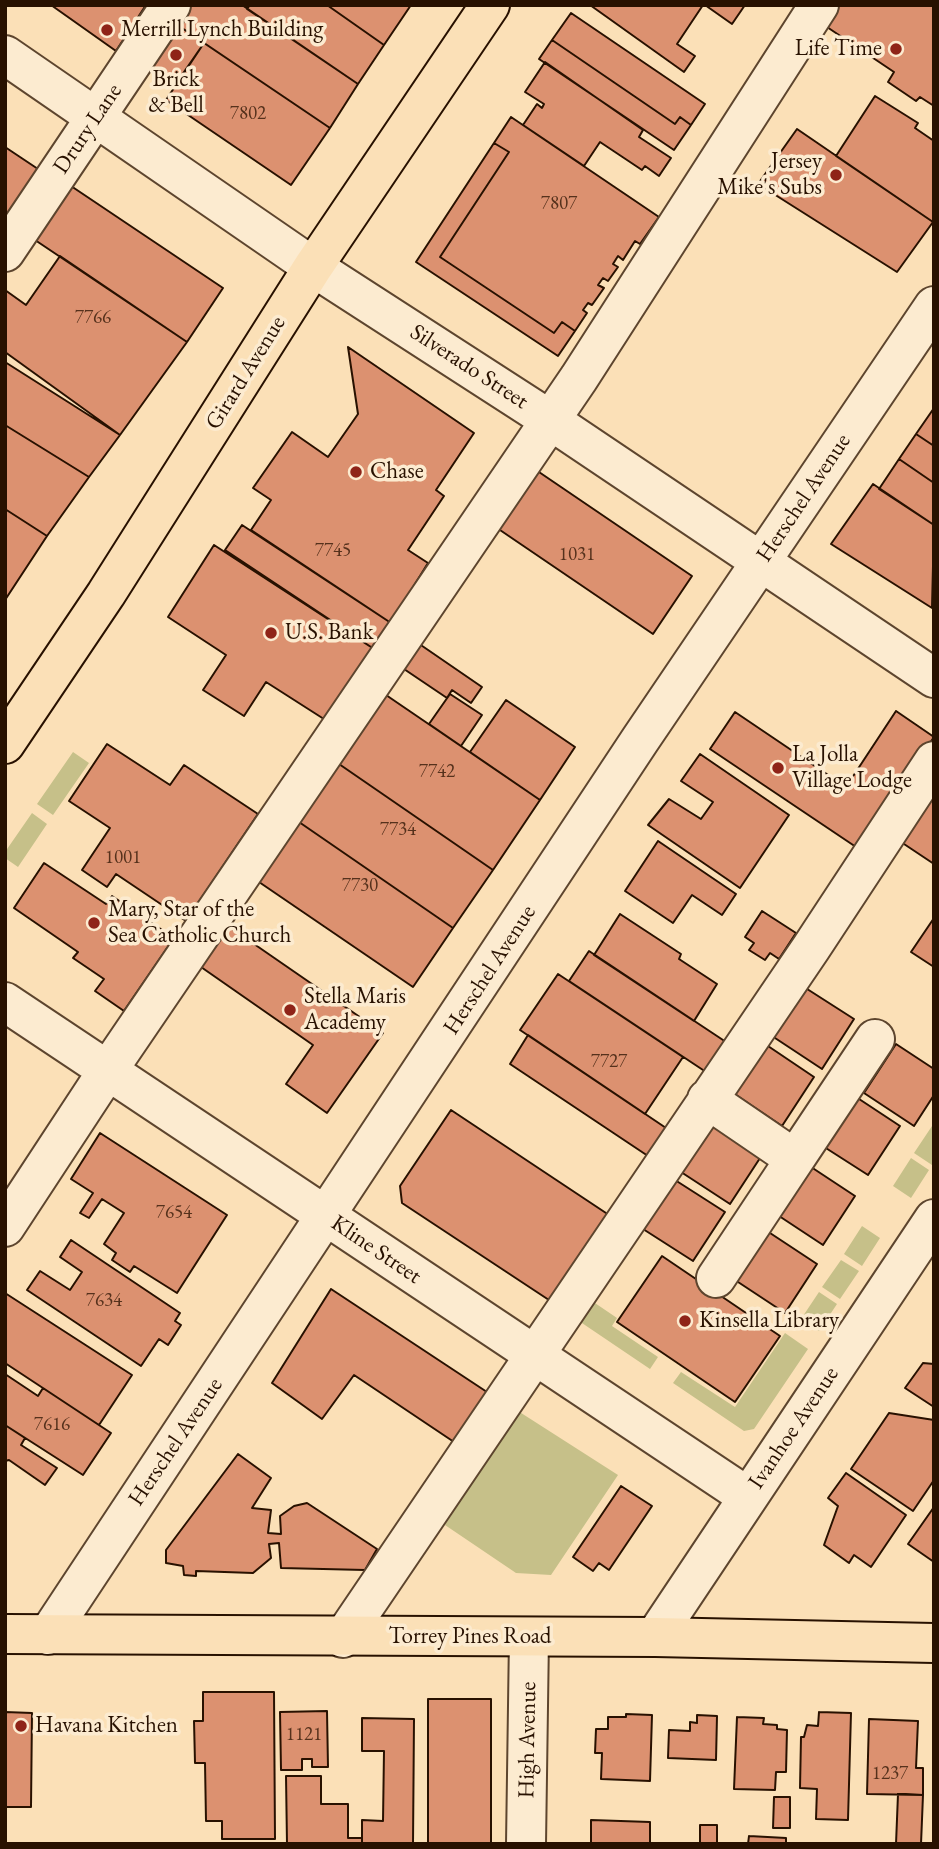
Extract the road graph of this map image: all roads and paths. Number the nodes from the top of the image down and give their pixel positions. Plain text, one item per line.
1 (171, 5) edge
2 (490, 5) edge
3 (820, 5) edge
4 (5, 55) edge
5 (97, 116) junction
6 (5, 252) edge
7 (313, 267) junction
8 (934, 306) edge
9 (550, 420) junction
10 (762, 562) junction
11 (934, 678) edge
12 (5, 744) edge
13 (934, 761) edge
14 (5, 1002) edge
15 (875, 1039) dead end
16 (108, 1070) junction
17 (707, 1099) junction
18 (795, 1158) junction
19 (327, 1217) junction
20 (934, 1219) edge
21 (5, 1227) edge
22 (716, 1278) dead end
23 (533, 1355) junction
24 (748, 1497) junction
25 (5, 1634) edge
26 (48, 1635) junction
27 (529, 1637) junction
28 (655, 1637) junction
29 (343, 1638) junction
30 (934, 1643) edge
31 (526, 1844) edge

1 - 5 street, Drury Lane
2 - 7 main road, Girard Avenue
3 - 9 street
4 - 5 street, Silverado Street
5 - 6 street, Drury Lane
5 - 7 street, Silverado Street
7 - 9 street, Silverado Street
7 - 12 main road, Girard Avenue
8 - 10 street, Herschel Avenue
9 - 10 street, Silverado Street
9 - 16 street
10 - 11 street, Silverado Street
10 - 19 street, Herschel Avenue
13 - 17 street
14 - 16 street, Kline Street
15 - 18 street
16 - 19 street, Kline Street
16 - 21 street
17 - 18 street
17 - 23 street
18 - 22 street
19 - 23 street, Kline Street
19 - 26 street, Herschel Avenue
20 - 24 street, Ivanhoe Avenue
23 - 24 street, Kline Street
23 - 29 street
24 - 28 street, Ivanhoe Avenue
25 - 26 main road, Torrey Pines Road
26 - 29 main road, Torrey Pines Road
27 - 28 main road, Torrey Pines Road
27 - 29 main road, Torrey Pines Road
27 - 31 street, High Avenue
28 - 30 main road, Torrey Pines Road

